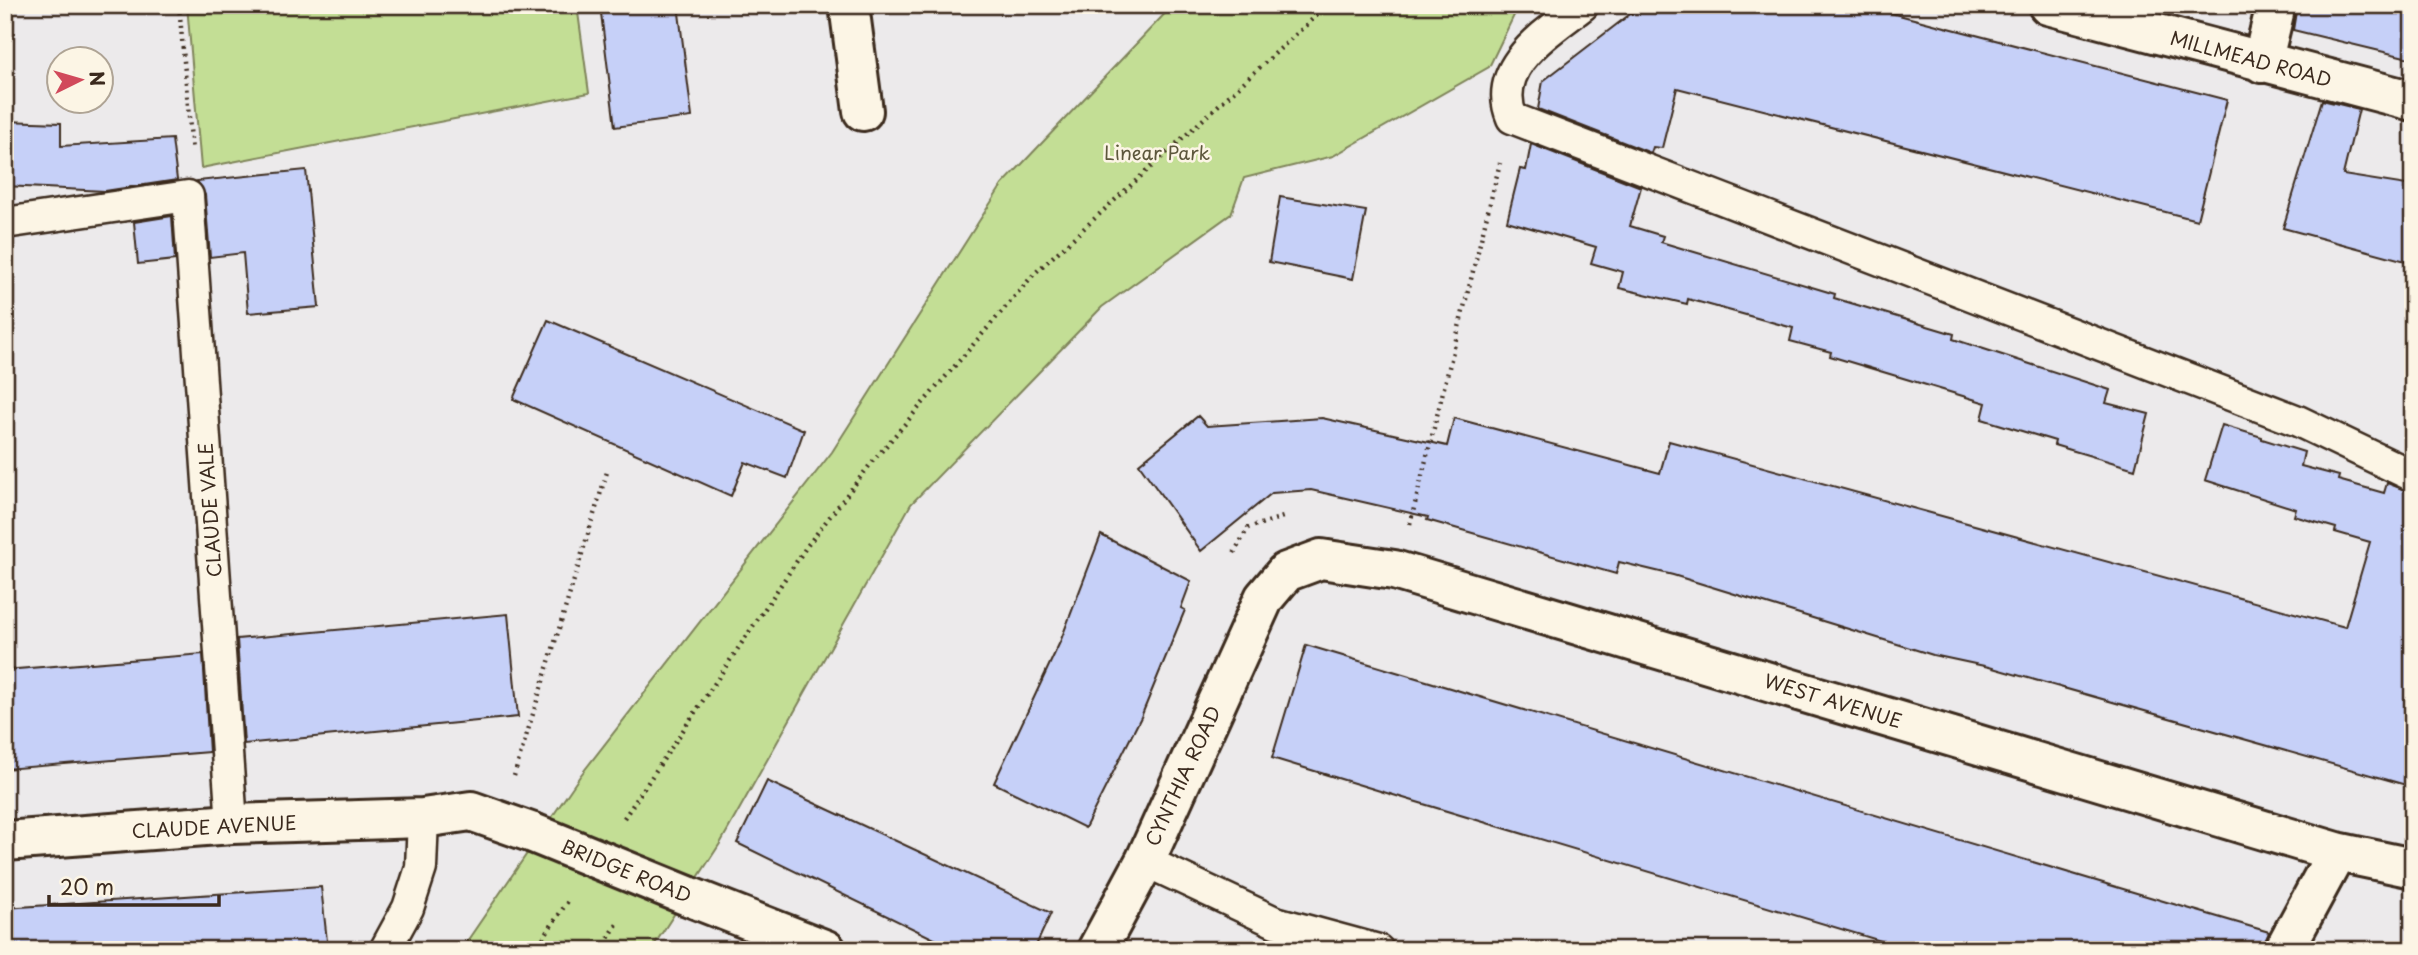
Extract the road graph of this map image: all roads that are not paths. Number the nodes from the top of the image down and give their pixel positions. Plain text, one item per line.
1 (849, 5) edge
2 (1583, 5) edge
3 (2048, 5) edge
4 (2276, 5) edge
5 (2262, 63) junction
6 (2413, 101) edge
7 (863, 111) dead end
8 (5, 223) edge
9 (2413, 476) edge
10 (1264, 598) joint
11 (423, 818) junction
12 (232, 824) junction
13 (5, 841) edge
14 (2337, 852) junction
15 (1145, 861) junction
16 (2413, 868) edge
17 (385, 950) edge
18 (827, 950) edge
19 (1097, 950) edge
20 (1378, 950) edge
21 (2284, 950) edge

1 - 7 street
2 - 9 lane
3 - 5 street, MILLMEAD ROAD
4 - 5 street
5 - 6 street, MILLMEAD ROAD
8 - 12 lane, CLAUDE VALE
10 - 14 street, WEST AVENUE
10 - 15 street, CYNTHIA ROAD
11 - 12 street, CLAUDE AVENUE
11 - 17 lane
11 - 18 street, BRIDGE ROAD, bridge
12 - 13 street, CLAUDE AVENUE
14 - 16 street, WEST AVENUE
14 - 21 street
15 - 19 street, CYNTHIA ROAD
15 - 20 lane

